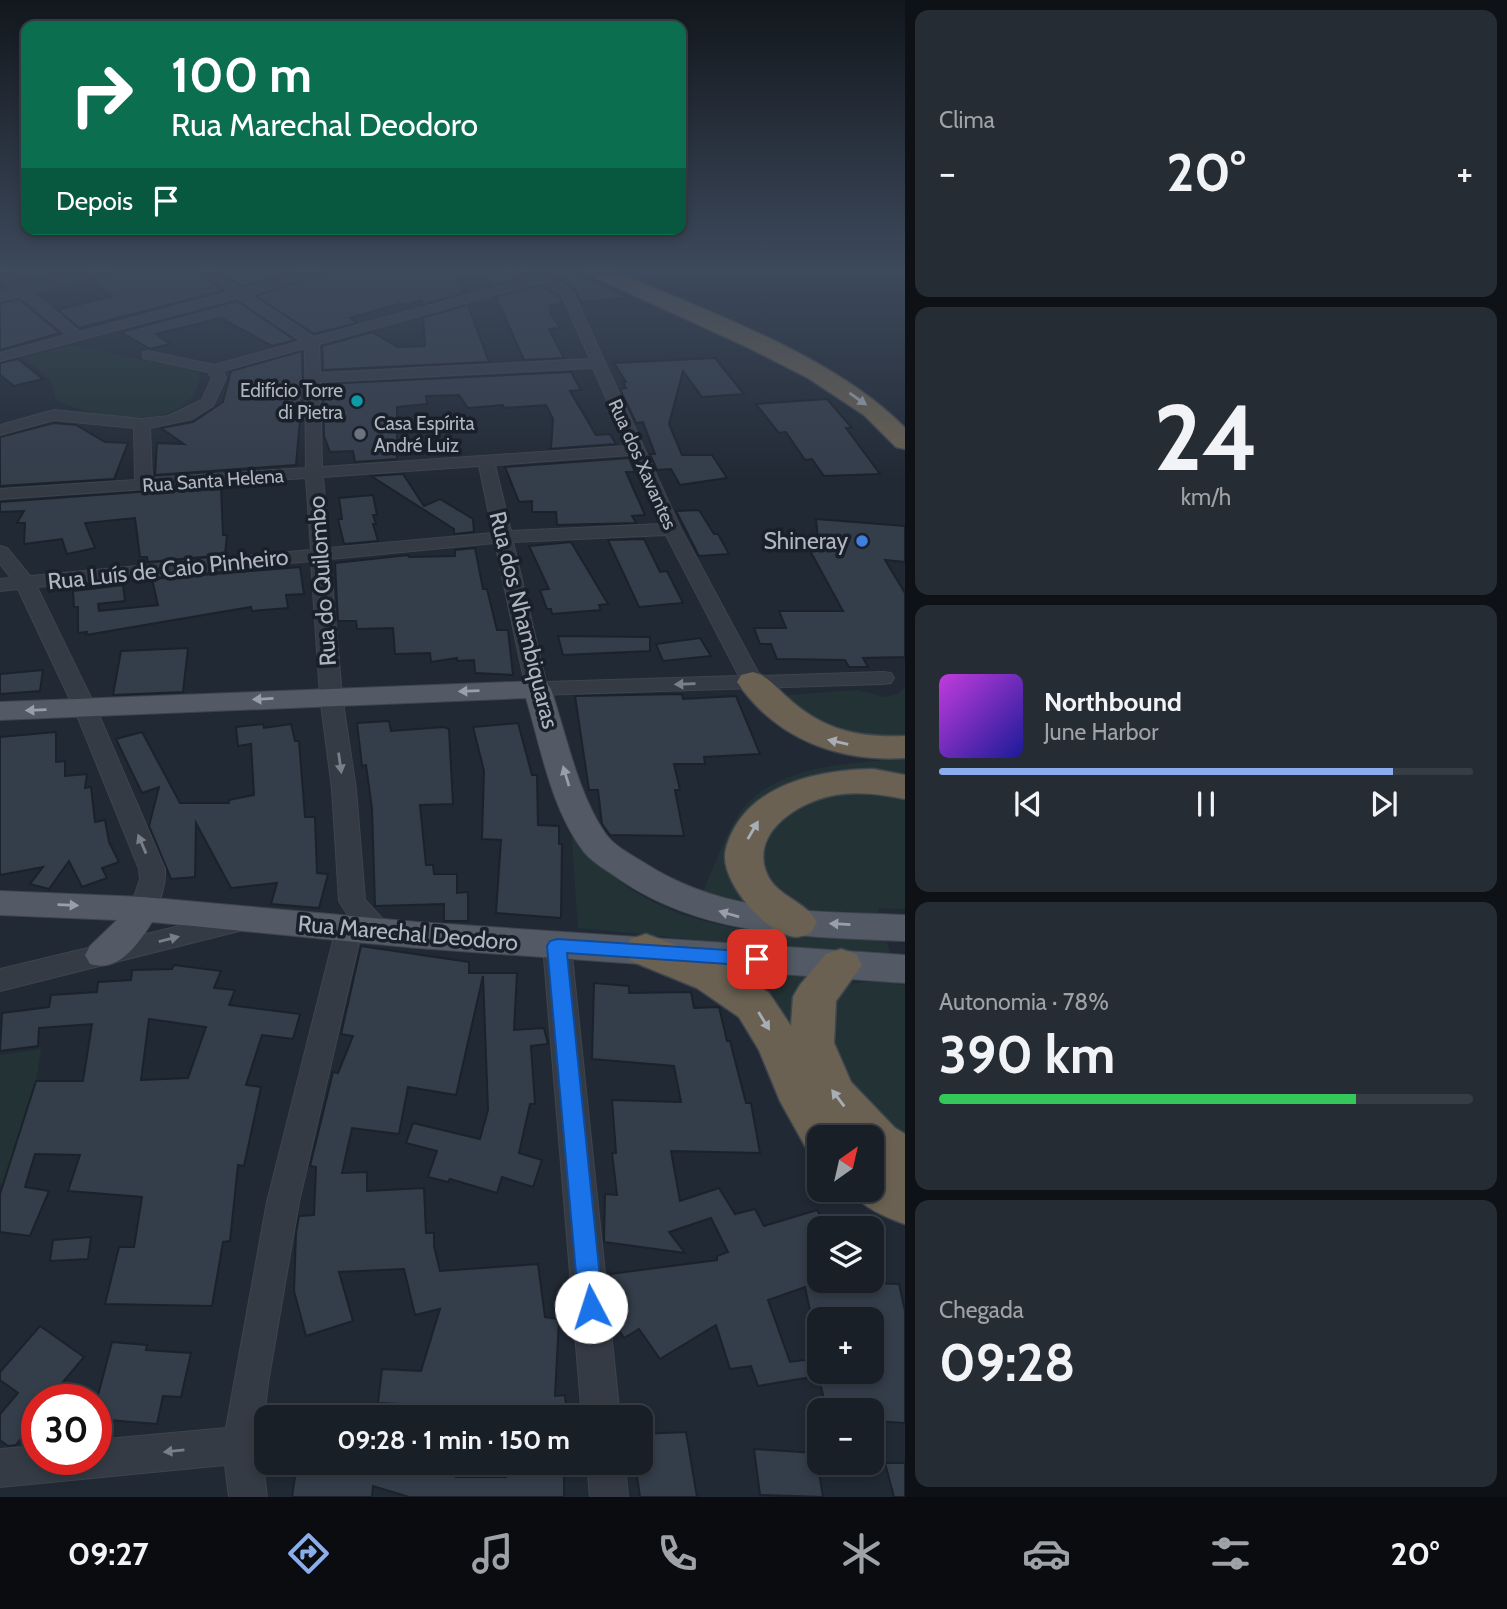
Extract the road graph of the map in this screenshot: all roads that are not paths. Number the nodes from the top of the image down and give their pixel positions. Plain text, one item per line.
1 (56, 342) edge
2 (312, 342) joint
3 (589, 342) edge
4 (753, 342) edge
5 (781, 342) edge
6 (148, 355) dead end
7 (0, 357) edge
8 (598, 363) junction
9 (215, 369) junction
10 (314, 378) junction
11 (905, 412) edge
12 (142, 424) junction
13 (0, 430) edge
14 (905, 442) edge
15 (636, 450) junction
16 (486, 462) junction
17 (314, 473) junction
18 (144, 484) junction
19 (0, 494) edge
20 (672, 529) junction
21 (503, 537) junction
22 (0, 552) edge
23 (320, 554) junction
24 (25, 583) junction
25 (0, 585) edge
26 (883, 678) dead end
27 (753, 682) junction
28 (537, 689) junction
29 (331, 696) junction
30 (85, 708) junction
31 (0, 711) edge
32 (905, 747) edge
33 (905, 787) edge
34 (0, 904) edge
35 (144, 909) junction
36 (249, 919) junction
37 (797, 922) junction
38 (894, 927) edge
39 (366, 930) junction
40 (557, 946) junction
41 (646, 950) junction
42 (103, 955) junction
43 (841, 965) junction
44 (899, 968) edge
45 (0, 980) edge
46 (818, 1125) edge
47 (905, 1160) edge
48 (884, 1189) edge
49 (905, 1202) edge
50 (600, 1405) edge
51 (242, 1445) junction
52 (112, 1457) edge
53 (21, 1466) edge
54 (0, 1468) edge
55 (607, 1475) edge
56 (248, 1497) edge
57 (609, 1497) edge

1 - 7 street
2 - 9 street
2 - 10 street, Rua do Quilombo
3 - 8 street, Rua dos Xavantes
4 -> 14 highway
5 - 11 highway
6 - 9 street
8 - 10 street
8 - 15 street, Rua dos Xavantes
9 - 12 street
10 - 17 street, Rua do Quilombo
12 - 13 street
12 - 18 street
15 - 16 street, Rua Santa Helena
15 - 20 street, Rua dos Xavantes
16 - 17 street, Rua Santa Helena
16 - 21 street, Rua dos Nhambiquaras
17 - 18 street, Rua Santa Helena
17 - 23 street, Rua do Quilombo
18 - 19 street, Rua Santa Helena
20 - 21 street, Rua Luís de Caio Pinheiro
20 - 27 street, Rua dos Xavantes
21 - 23 street, Rua Luís de Caio Pinheiro
21 - 28 street, Rua dos Nhambiquaras
22 - 24 street
23 - 24 street, Rua Luís de Caio Pinheiro
23 - 29 street, Rua do Quilombo
24 - 25 street, Rua Luís de Caio Pinheiro
24 - 30 street
26 - 27 street
27 -> 28 street
32 -> 27 highway
28 -> 29 main road
37 -> 28 main road, Rua dos Nhambiquaras
29 -> 30 main road
29 -> 39 street, Rua do Quilombo
30 -> 31 main road
35 -> 30 street
37 -> 33 highway
34 -> 35 main road, Rua Marechal Deodoro
35 - 36 main road, Rua Marechal Deodoro
35 - 42 main road
36 - 39 main road, Rua Marechal Deodoro
42 -> 36 street
38 -> 37 main road, Rua dos Nhambiquaras
39 - 40 main road, Rua Marechal Deodoro
39 - 51 street
40 - 41 main road, Rua Marechal Deodoro
40 - 50 street
41 - 43 main road, Rua Marechal Deodoro
41 -> 46 highway
42 - 45 street
43 - 44 main road, Rua Marechal Deodoro
47 -> 43 highway
48 - 49 highway
51 -> 52 street
51 - 56 street
53 - 54 street
55 - 57 street

